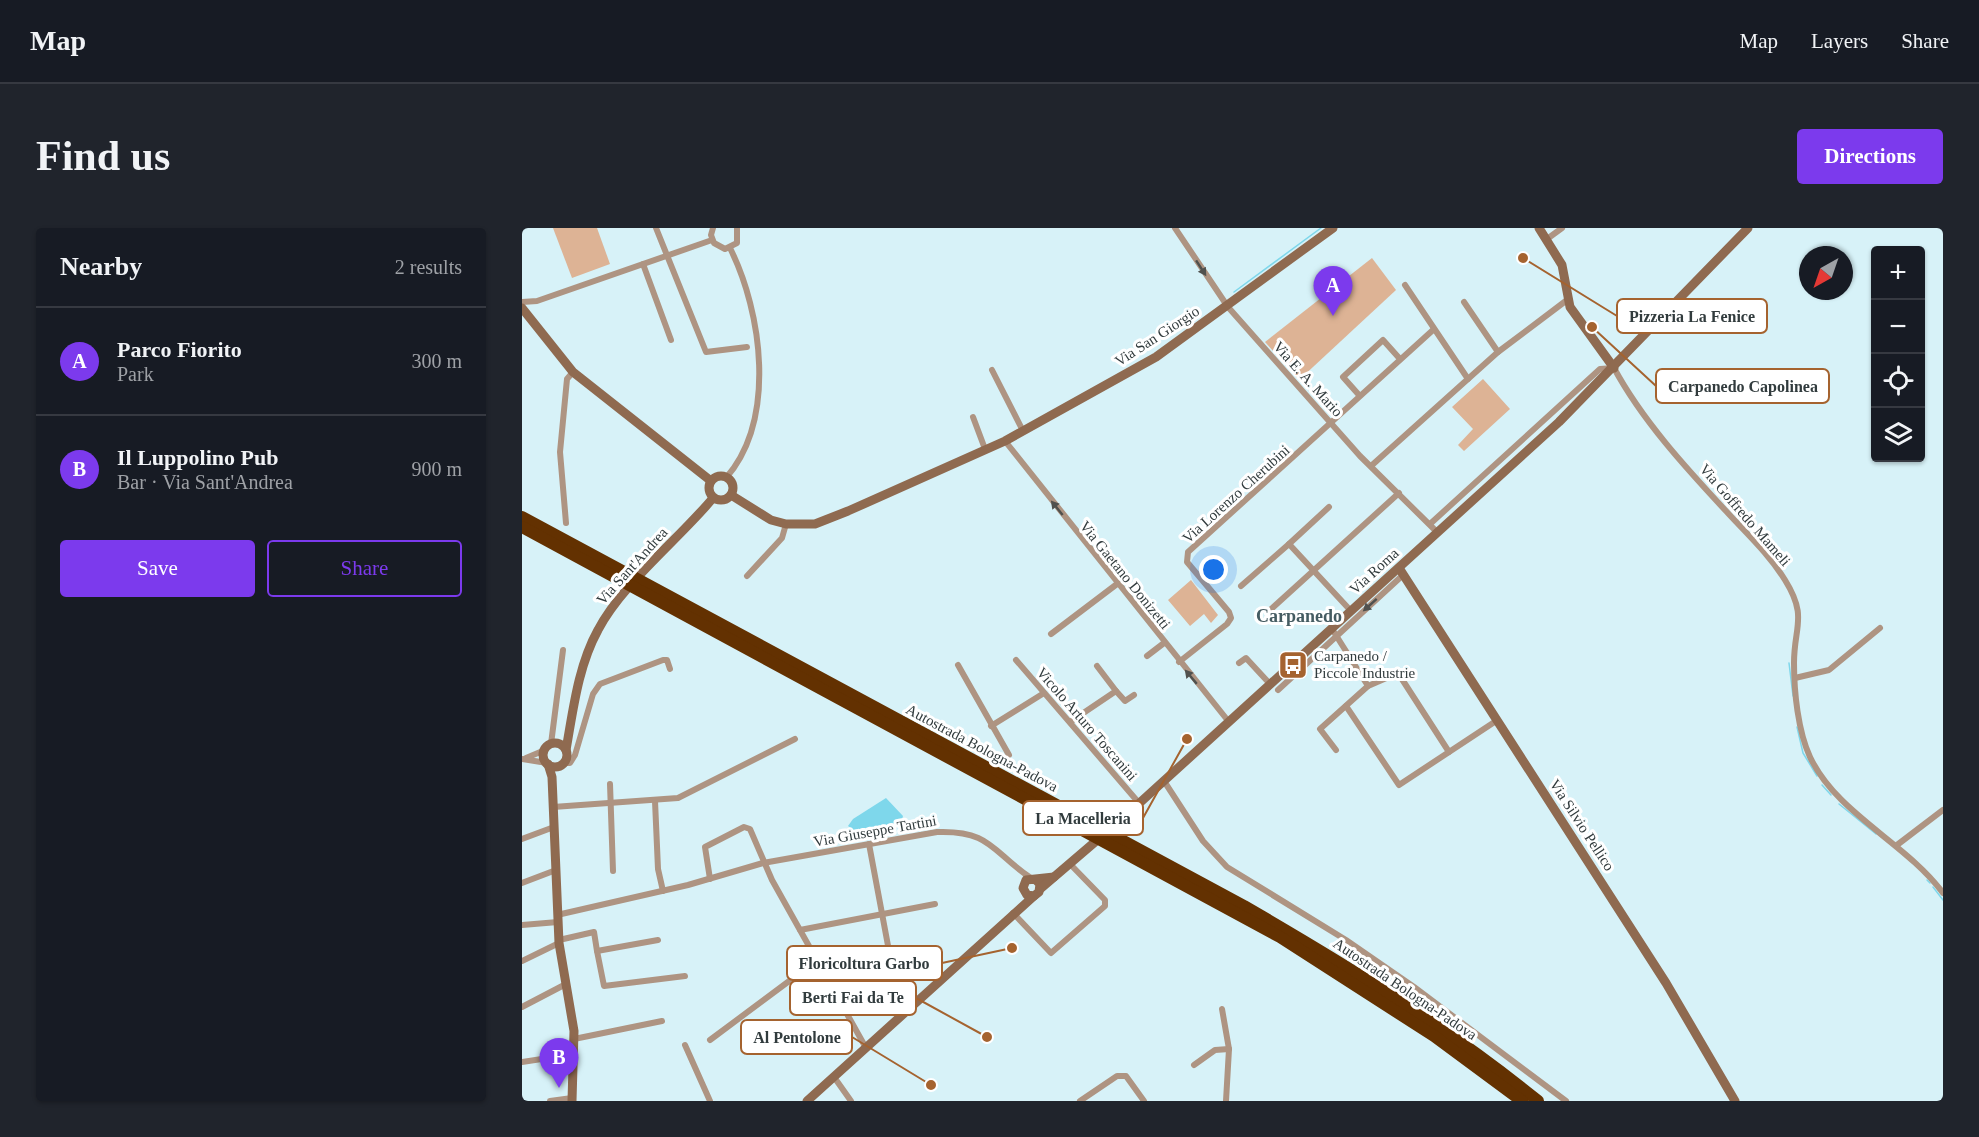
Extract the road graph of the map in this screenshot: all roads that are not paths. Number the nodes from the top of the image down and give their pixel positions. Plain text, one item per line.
1 (656, 228) edge
2 (713, 228) edge
3 (737, 228) edge
4 (1175, 228) edge
5 (1333, 228) edge
6 (1539, 228) edge
7 (1560, 228) edge
8 (1748, 228) edge
9 (1547, 239) junction
10 (712, 240) junction
11 (730, 248) junction
12 (669, 254) junction
13 (643, 264) junction
14 (1405, 285) dead end
15 (1567, 300) junction
16 (1464, 302) dead end
17 (526, 307) edge
18 (1228, 307) junction
19 (1433, 330) junction
20 (671, 340) dead end
21 (747, 347) dead end
22 (1498, 352) junction
23 (1400, 359) junction
24 (1614, 368) junction
25 (992, 370) dead end
26 (573, 372) junction
27 (1468, 378) junction
28 (1359, 396) junction
29 (973, 417) dead end
30 (1330, 422) junction
31 (1023, 431) junction
32 (1005, 441) junction
33 (985, 449) junction
34 (1371, 466) junction
35 (726, 477) junction
36 (711, 481) junction
37 (1399, 494) junction
38 (731, 495) junction
39 (713, 498) junction
40 (1329, 507) dead end
41 (522, 517) edge
42 (566, 523) dead end
43 (786, 524) junction
44 (1430, 524) junction
45 (522, 527) edge
46 (1438, 533) junction
47 (1289, 544) junction
48 (1314, 571) junction
49 (1401, 572) junction
50 (747, 576) dead end
51 (1117, 584) junction
52 (1241, 586) dead end
53 (1269, 611) dead end
54 (1351, 611) junction
55 (1880, 628) dead end
56 (1335, 632) junction
57 (1052, 634) dead end
58 (1164, 643) junction
59 (563, 650) dead end
60 (1147, 656) dead end
61 (1016, 660) dead end
62 (1179, 662) junction
63 (1239, 663) dead end
64 (958, 665) dead end
65 (1097, 666) dead end
66 (670, 669) dead end
67 (1795, 678) junction
68 (1368, 686) junction
69 (1274, 687) junction
70 (1116, 691) junction
71 (1044, 693) junction
72 (1134, 695) dead end
73 (1346, 706) junction
74 (1496, 721) junction
75 (1070, 722) junction
76 (1229, 722) junction
77 (991, 726) junction
78 (568, 732) junction
79 (795, 739) dead end
80 (551, 746) junction
81 (566, 750) junction
82 (1336, 750) dead end
83 (1449, 752) junction
84 (1009, 755) dead end
85 (522, 759) edge
86 (547, 763) junction
87 (561, 765) junction
88 (552, 777) junction
89 (1164, 781) junction
90 (610, 784) dead end
91 (655, 801) junction
92 (1139, 803) junction
93 (611, 804) junction
94 (553, 807) junction
95 (1943, 810) edge
96 (554, 828) junction
97 (1093, 829) junction
98 (1109, 838) junction
99 (522, 839) edge
100 (869, 844) junction
101 (1898, 845) junction
102 (763, 863) junction
103 (1070, 864) junction
104 (1015, 866) junction
105 (556, 870) junction
106 (613, 871) dead end
107 (1056, 876) junction
108 (710, 879) junction
109 (1034, 879) junction
110 (522, 883) edge
111 (1023, 888) junction
112 (663, 891) junction
113 (1037, 892) junction
114 (1943, 892) edge
115 (935, 904) dead end
116 (1015, 911) junction
117 (881, 914) junction
118 (557, 918) junction
119 (522, 925) edge
120 (812, 928) junction
121 (800, 930) junction
122 (658, 940) dead end
123 (805, 940) junction
124 (559, 941) junction
125 (597, 951) junction
126 (522, 961) edge
127 (816, 961) junction
128 (892, 967) dead end
129 (685, 976) dead end
130 (566, 984) junction
131 (522, 1007) edge
132 (1222, 1009) dead end
133 (662, 1021) dead end
134 (574, 1039) junction
135 (710, 1040) dead end
136 (685, 1045) dead end
137 (866, 1048) junction
138 (1229, 1049) junction
139 (574, 1054) junction
140 (522, 1062) edge
141 (1194, 1065) dead end
142 (834, 1077) junction
143 (572, 1099) edge
144 (550, 1101) edge
145 (710, 1101) edge
146 (807, 1101) edge
147 (851, 1101) edge
148 (1080, 1101) edge
149 (1144, 1101) edge
150 (1226, 1101) edge
151 (1522, 1101) edge
152 (1539, 1101) edge
153 (1566, 1101) edge
154 (1735, 1101) edge

1 - 12 street
2 - 10 street
3 - 11 street
4 -> 18 street, Via E. A. Mario
5 - 18 street, Via San Giorgio
6 - 9 street
7 - 9 street
8 - 24 street, Via Roma
9 - 15 street
10 - 11 street
10 - 12 street
11 - 35 street
12 - 13 street
12 - 21 street
13 - 17 street
13 - 20 street
14 - 19 street
15 - 22 street
15 - 24 street
16 - 22 street
17 - 26 street
18 - 30 street, Via E. A. Mario
18 - 31 street, Via San Giorgio
19 - 23 street
19 - 27 street
22 - 27 street
23 - 28 street
23 - 28 street
24 - 44 street, Via Roma
24 - 46 street, Via Roma
24 - 67 street, Via Goffredo Mameli
25 - 31 street
26 - 36 street
26 - 42 street
27 - 34 street
28 - 30 street
29 - 33 street
30 - 34 street, Via E. A. Mario
30 - 62 street, Via Lorenzo Cherubini
31 - 32 street, Via San Giorgio
32 - 33 street, Via San Giorgio
51 -> 32 street, Via Gaetano Donizetti
33 - 43 street, Via San Giorgio
34 - 37 street, Via E. A. Mario
35 - 36 street
35 - 38 street
36 - 39 street
37 - 44 street, Via E. A. Mario
37 - 48 street
38 - 39 street
38 - 43 street, Via San Giorgio
39 - 78 street, Via Sant'Andrea
40 - 47 street
41 - 97 highway, Autostrada Bologna-Padova
43 - 50 street
44 - 46 street, Via E. A. Mario
45 - 97 highway, Autostrada Bologna-Padova
46 - 49 street, Via Roma
47 - 48 street
47 - 52 street
48 - 53 street
48 - 54 street
49 - 54 street, Via Roma
49 -> 56 street, Via Roma
49 - 74 street, Via Silvio Pellico
51 - 57 street
51 - 58 street, Via Gaetano Donizetti
54 - 56 street, Via Roma
55 - 67 street
56 - 68 street
56 - 69 street, Via Roma
58 - 60 street
58 - 62 street, Via Gaetano Donizetti
59 - 80 street
61 - 71 street, Vicolo Arturo Toscanini
76 -> 62 street, Via Gaetano Donizetti
63 - 69 street
64 - 77 street
65 - 70 street
66 - 87 street
67 - 101 street, Via Goffredo Mameli
68 - 73 street
68 - 83 street
69 - 76 street, Via Roma
70 - 72 street
70 - 75 street
71 - 75 street, Vicolo Arturo Toscanini
71 - 77 street
73 - 82 street
73 - 83 street
74 - 83 street
74 - 154 street, Via Silvio Pellico
75 - 92 street, Vicolo Arturo Toscanini
76 - 89 street, Via Roma
77 - 84 street
78 - 80 street
78 - 81 street, Via Sant'Andrea
79 - 91 street
80 - 81 street
80 - 85 street
80 - 86 street
81 - 87 street, Via Sant'Andrea
85 - 86 street
86 - 87 street
86 - 88 street
87 - 88 street
88 - 94 street
89 - 92 street, Via Roma
89 - 153 street
90 - 93 street
91 - 93 street
91 - 112 street
92 - 103 street, Via Roma
93 - 94 street
93 - 106 street
94 - 96 street
95 - 101 street
96 - 99 street
96 - 105 street
97 - 98 highway, Autostrada Bologna-Padova
98 - 151 highway, Autostrada Bologna-Padova
98 - 152 highway, Autostrada Bologna-Padova
100 - 102 street, Via Giuseppe Tartini
100 - 104 street, Via Giuseppe Tartini
100 - 117 street
101 - 114 street, Via Goffredo Mameli
102 - 108 street, Via Giuseppe Tartini
102 - 108 street
102 - 121 street
103 - 107 street, Via Roma
103 - 116 street
104 - 109 street, Via Giuseppe Tartini
104 - 111 street, Via Giuseppe Tartini
105 - 110 street
105 - 118 street
107 - 109 street, Via Roma
107 - 113 street, Via Roma
108 - 112 street, Via Giuseppe Tartini
109 - 111 street
109 - 113 street
111 - 113 street
111 - 116 street, Via Roma
112 - 118 street, Via Giuseppe Tartini
113 - 116 street, Via Roma
115 - 117 street
116 - 137 street, Via Roma
117 - 120 street
117 - 128 street
118 - 119 street, Via Giuseppe Tartini
118 - 124 street
120 - 121 street
120 - 123 street
121 - 123 street
122 - 125 street
123 - 127 street
124 - 125 street
124 - 126 street
124 - 130 street
125 - 129 street
127 - 135 street
127 - 137 street
130 - 131 street
130 - 134 street
132 - 138 street
133 - 134 street
134 - 139 street
136 - 145 street
137 - 142 street, Via Roma
138 - 141 street
138 - 150 street
139 - 140 street
139 - 143 street
142 - 146 street, Via Roma
142 - 147 street
143 - 144 street
148 - 149 street

